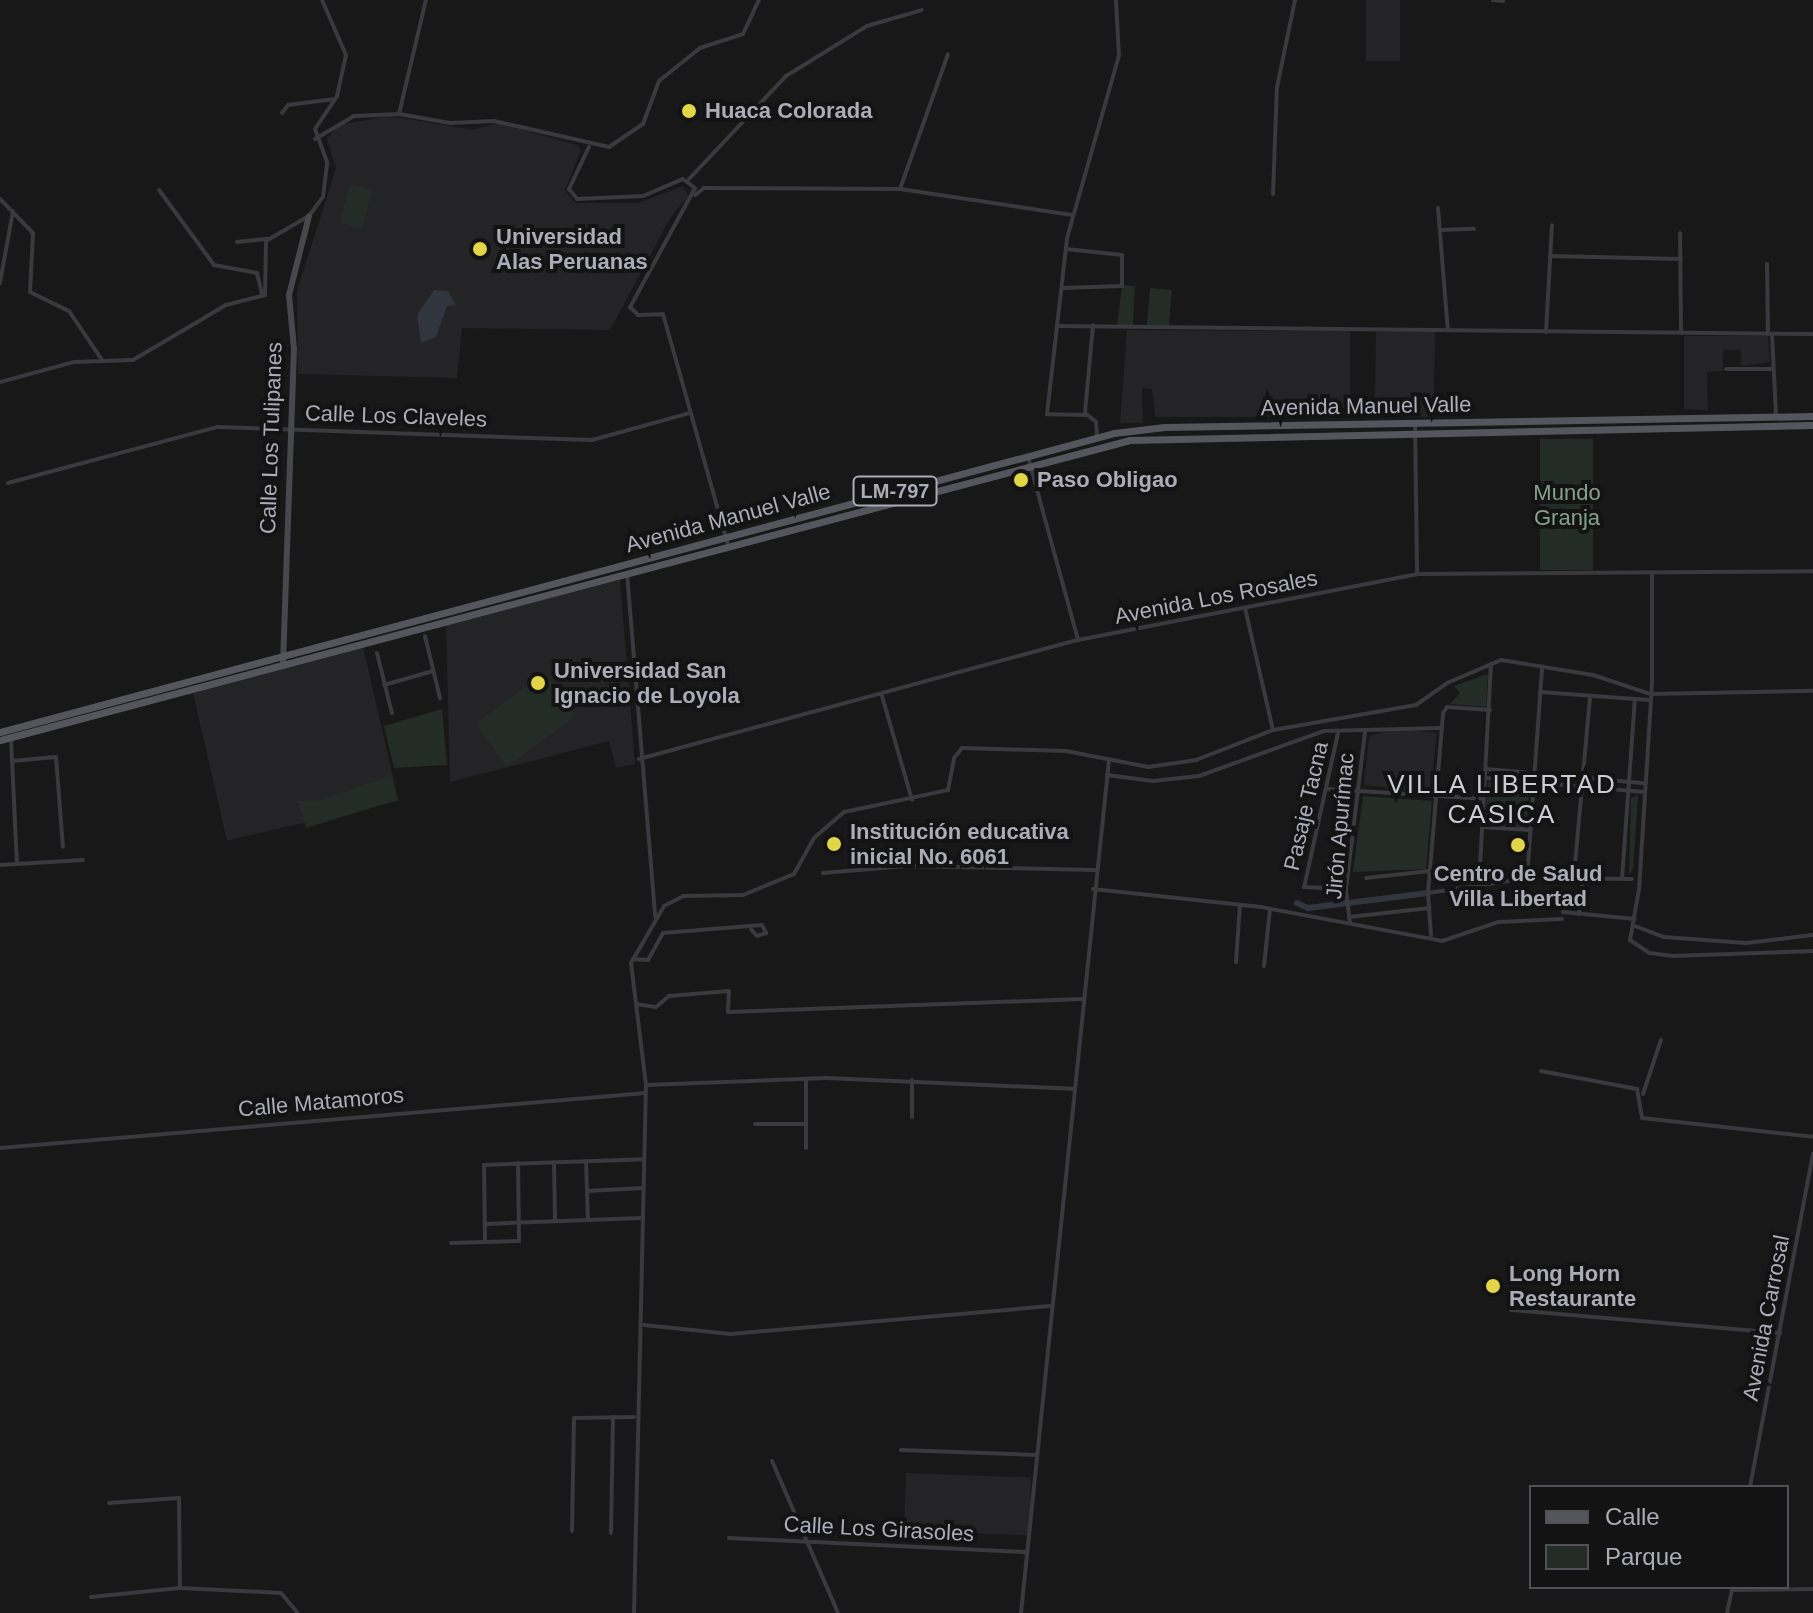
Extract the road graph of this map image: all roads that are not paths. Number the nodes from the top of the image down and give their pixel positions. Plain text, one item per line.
1 (322, 0) edge
2 (426, 0) edge
3 (759, 0) edge
4 (1116, 0) edge
5 (1295, 0) edge
6 (1493, 0) edge
7 (1503, 0) edge
8 (1503, 9) dead end
9 (922, 10) dead end
10 (948, 54) dead end
11 (335, 99) junction
12 (282, 113) dead end
13 (399, 114) junction
14 (315, 139) junction
15 (589, 147) junction
16 (689, 179) junction
17 (900, 189) junction
18 (159, 190) dead end
19 (1273, 194) dead end
20 (695, 195) junction
21 (0, 199) edge
22 (1438, 208) dead end
23 (13, 209) junction
24 (1072, 215) junction
25 (309, 216) junction
26 (1552, 225) dead end
27 (1474, 229) dead end
28 (1440, 230) junction
29 (1680, 233) dead end
30 (268, 239) junction
31 (237, 242) dead end
32 (1066, 249) junction
33 (1550, 256) junction
34 (1681, 259) junction
35 (1767, 264) dead end
36 (0, 283) edge
37 (1062, 288) junction
38 (261, 298) junction
39 (1093, 325) junction
40 (1057, 326) junction
41 (1448, 331) junction
42 (1546, 332) junction
43 (1681, 333) junction
44 (1770, 334) junction
45 (1813, 334) edge
46 (102, 360) junction
47 (1726, 369) dead end
48 (1773, 369) junction
49 (0, 382) edge
50 (690, 413) junction
51 (1086, 415) junction
52 (1813, 416) edge
53 (1776, 417) junction
54 (1415, 423) junction
55 (1813, 425) edge
56 (290, 428) junction
57 (1414, 433) junction
58 (1097, 437) junction
59 (1028, 460) junction
60 (8, 483) dead end
61 (727, 541) junction
62 (626, 568) junction
63 (1813, 571) edge
64 (1652, 573) junction
65 (1417, 574) junction
66 (1245, 608) junction
67 (425, 636) dead end
68 (1078, 640) junction
69 (377, 653) dead end
70 (283, 660) junction
71 (1491, 663) junction
72 (1542, 667) junction
73 (433, 671) junction
74 (384, 685) junction
75 (1813, 691) edge
76 (1540, 692) junction
77 (882, 696) junction
78 (1590, 696) junction
79 (1650, 697) junction
80 (440, 698) dead end
81 (1635, 699) junction
82 (1490, 710) junction
83 (392, 713) dead end
84 (72, 717) junction
85 (1440, 728) junction
86 (1273, 730) junction
87 (1365, 731) junction
88 (0, 732) edge
89 (1338, 733) junction
90 (11, 737) junction
91 (0, 740) edge
92 (639, 759) junction
93 (1109, 760) junction
94 (12, 761) junction
95 (1486, 769) junction
96 (1533, 773) junction
97 (1107, 775) junction
98 (1582, 777) junction
99 (1485, 778) junction
100 (1533, 782) junction
101 (1630, 782) junction
102 (1644, 783) junction
103 (1582, 786) junction
104 (1326, 789) junction
105 (1630, 790) junction
106 (1359, 791) junction
107 (1644, 792) junction
108 (1436, 797) junction
109 (1484, 799) junction
110 (912, 800) junction
111 (1482, 827) junction
112 (1529, 830) junction
113 (63, 847) dead end
114 (83, 860) dead end
115 (17, 864) junction
116 (0, 865) edge
117 (1095, 870) junction
118 (1430, 871) junction
119 (823, 873) dead end
120 (1574, 876) junction
121 (1583, 877) junction
122 (1366, 878) dead end
123 (1527, 878) junction
124 (1622, 879) junction
125 (1632, 879) dead end
126 (1479, 885) junction
127 (1093, 889) junction
128 (1346, 889) junction
129 (1428, 893) junction
130 (1240, 905) junction
131 (1429, 908) junction
132 (1270, 909) junction
133 (1563, 912) dead end
134 (1579, 914) junction
135 (655, 917) junction
136 (1562, 919) dead end
137 (1635, 919) junction
138 (1350, 920) junction
139 (1635, 926) junction
140 (751, 929) dead end
141 (1813, 935) edge
142 (1431, 936) junction
143 (1813, 951) edge
144 (633, 959) junction
145 (1236, 962) dead end
146 (1264, 966) dead end
147 (1082, 999) junction
148 (636, 1004) junction
149 (1661, 1040) dead end
150 (1541, 1071) dead end
151 (806, 1079) junction
152 (912, 1080) junction
153 (646, 1085) junction
154 (1073, 1089) junction
155 (646, 1093) junction
156 (1643, 1094) junction
157 (912, 1117) dead end
158 (755, 1124) dead end
159 (806, 1124) junction
160 (1813, 1137) edge
161 (0, 1148) edge
162 (806, 1148) dead end
163 (1813, 1154) edge
164 (644, 1159) junction
165 (586, 1161) junction
166 (554, 1162) junction
167 (518, 1163) junction
168 (643, 1188) junction
169 (587, 1191) junction
170 (642, 1218) junction
171 (588, 1220) junction
172 (555, 1221) junction
173 (518, 1223) junction
174 (485, 1224) junction
175 (485, 1242) junction
176 (451, 1243) dead end
177 (1050, 1306) junction
178 (1511, 1310) dead end
179 (644, 1325) junction
180 (1780, 1333) junction
181 (613, 1417) junction
182 (634, 1417) junction
183 (901, 1450) dead end
184 (1037, 1455) junction
185 (772, 1461) dead end
186 (1750, 1485) edge
187 (109, 1503) dead end
188 (572, 1531) dead end
189 (611, 1533) dead end
190 (729, 1538) dead end
191 (806, 1542) junction
192 (1027, 1553) junction
193 (180, 1588) junction
194 (1732, 1589) edge
195 (1789, 1589) edge
196 (1813, 1589) edge
197 (91, 1597) dead end
198 (298, 1613) edge
199 (634, 1613) edge
200 (838, 1613) edge
201 (1021, 1613) edge
202 (1727, 1613) edge

1 - 11 street
2 - 13 street
3 - 15 street
4 - 24 street
5 - 19 street
6 - 7 street
7 - 8 street
9 - 16 street
10 - 17 street
11 - 12 street
11 - 14 street
13 - 14 street
13 - 15 street
14 - 25 street
15 - 16 street
16 - 20 street
17 - 20 street
17 - 24 street
18 - 38 street
20 - 50 street
21 - 23 street
22 - 28 street
23 - 36 street
23 - 46 street
24 - 32 street
25 - 30 street
25 - 56 street, Calle Los Tulipanes
26 - 33 street
27 - 28 street
28 - 41 street
29 - 34 street
30 - 31 street
30 - 38 street
32 - 37 street
32 - 37 street
33 - 34 street
33 - 42 street
34 - 43 street
35 - 44 street
37 - 40 street
38 - 46 street
39 - 40 street
39 - 41 street
39 - 51 street
40 - 51 street
41 - 42 street
42 - 43 street
43 - 44 street
44 - 45 street
44 - 48 street
46 - 49 street
47 - 48 street
48 - 53 street
50 - 56 street, Calle Los Claveles
50 - 61 street
51 - 58 street
52 - 53 main road, Avenida Manuel Valle / LM-797
53 - 54 main road, Avenida Manuel Valle / LM-797
54 - 57 street
54 - 58 main road, Avenida Manuel Valle / LM-797
55 - 57 main road, Avenida Manuel Valle / LM-797
56 - 60 street, Calle Los Claveles
56 - 70 street, Calle Los Tulipanes
57 - 59 main road, Avenida Manuel Valle / LM-797
57 - 65 street
58 - 59 main road, Avenida Manuel Valle / LM-797
59 - 61 main road, Avenida Manuel Valle / LM-797
59 - 68 street
61 - 62 main road, Avenida Manuel Valle / LM-797
62 - 70 main road, Avenida Manuel Valle / LM-797
62 - 92 street
63 - 64 street, Avenida Los Rosales
64 - 65 street, Avenida Los Rosales
64 - 79 street
65 - 66 street, Avenida Los Rosales
66 - 68 street, Avenida Los Rosales
66 - 86 street
67 - 73 street
68 - 77 street, Avenida Los Rosales
69 - 74 street
70 - 84 main road, Avenida Manuel Valle / LM-797
71 - 72 street
71 - 82 street
71 - 86 street
72 - 76 street
72 - 79 street
73 - 74 street
73 - 80 street
74 - 83 street
75 - 79 street
76 - 78 street
76 - 96 street
77 - 92 street, Avenida Los Rosales
77 - 110 street
78 - 81 street
78 - 98 street
79 - 81 street
79 - 102 street
81 - 101 street
82 - 85 street
82 - 95 street
84 - 88 main road, Avenida Manuel Valle / LM-797
84 - 90 main road, Avenida Manuel Valle / LM-797
85 - 87 street
85 - 108 street
86 - 93 street
87 - 89 street
87 - 106 street, Jirón Apurímac
89 - 97 street
89 - 104 street, Pasaje Tacna
90 - 91 main road, Avenida Manuel Valle / LM-797
90 - 94 street
92 - 135 street
93 - 97 street
93 - 110 street
94 - 113 street
94 - 115 street
95 - 96 street
95 - 99 street
96 - 98 street
96 - 100 street
97 - 117 street
98 - 101 street
98 - 103 street
99 - 100 street
99 - 109 street
100 - 103 street
100 - 112 street
101 - 102 street
101 - 105 street
102 - 107 street
103 - 105 street
103 - 120 street
104 - 106 street
104 - 128 street, Pasaje Tacna
105 - 107 street
105 - 124 street
106 - 108 street
106 - 128 street, Jirón Apurímac
107 - 137 street
108 - 109 street
108 - 118 street
109 - 111 street
110 - 135 street
111 - 112 street
111 - 126 street
112 - 123 street
114 - 115 street
115 - 116 street
117 - 119 street
117 - 127 street
118 - 122 street
118 - 129 street
120 - 121 street
120 - 123 street
121 - 124 street
121 - 134 street
123 - 126 street
124 - 125 street
126 - 129 street
127 - 130 street
127 - 147 street
128 - 138 street, Jirón Apurímac
129 - 131 street
130 - 132 street
130 - 145 street
131 - 138 street
131 - 142 street
132 - 138 street
132 - 146 street
133 - 134 street
134 - 137 street
135 - 144 street
136 - 142 street
137 - 139 street
138 - 142 street
139 - 141 street
139 - 143 street
140 - 144 street
144 - 148 street
147 - 148 street
147 - 154 street
148 - 153 street
149 - 156 street
150 - 156 street
151 - 152 street
151 - 153 street
151 - 159 street
152 - 154 street
152 - 157 street
153 - 155 street
154 - 177 street
155 - 161 street, Calle Matamoros
155 - 164 street
156 - 160 street
158 - 159 street
159 - 162 street
163 - 180 street, Avenida Carrosal
164 - 165 street
164 - 168 street
165 - 166 street
165 - 169 street
166 - 167 street
166 - 172 street
167 - 173 street
167 - 174 street
168 - 169 street
168 - 170 street
169 - 171 street
170 - 171 street
170 - 179 street
171 - 172 street
172 - 173 street
173 - 174 street
173 - 175 street
174 - 175 street
175 - 176 street
177 - 179 street
177 - 184 street
178 - 180 street
179 - 182 street
180 - 186 street, Avenida Carrosal
181 - 182 street
181 - 188 street
181 - 189 street
182 - 199 street
183 - 184 street
184 - 192 street
185 - 191 street
187 - 193 street
190 - 191 street, Calle Los Girasoles
191 - 192 street, Calle Los Girasoles
191 - 200 street
192 - 201 street
193 - 197 street
193 - 198 street
194 - 202 street
195 - 196 street

